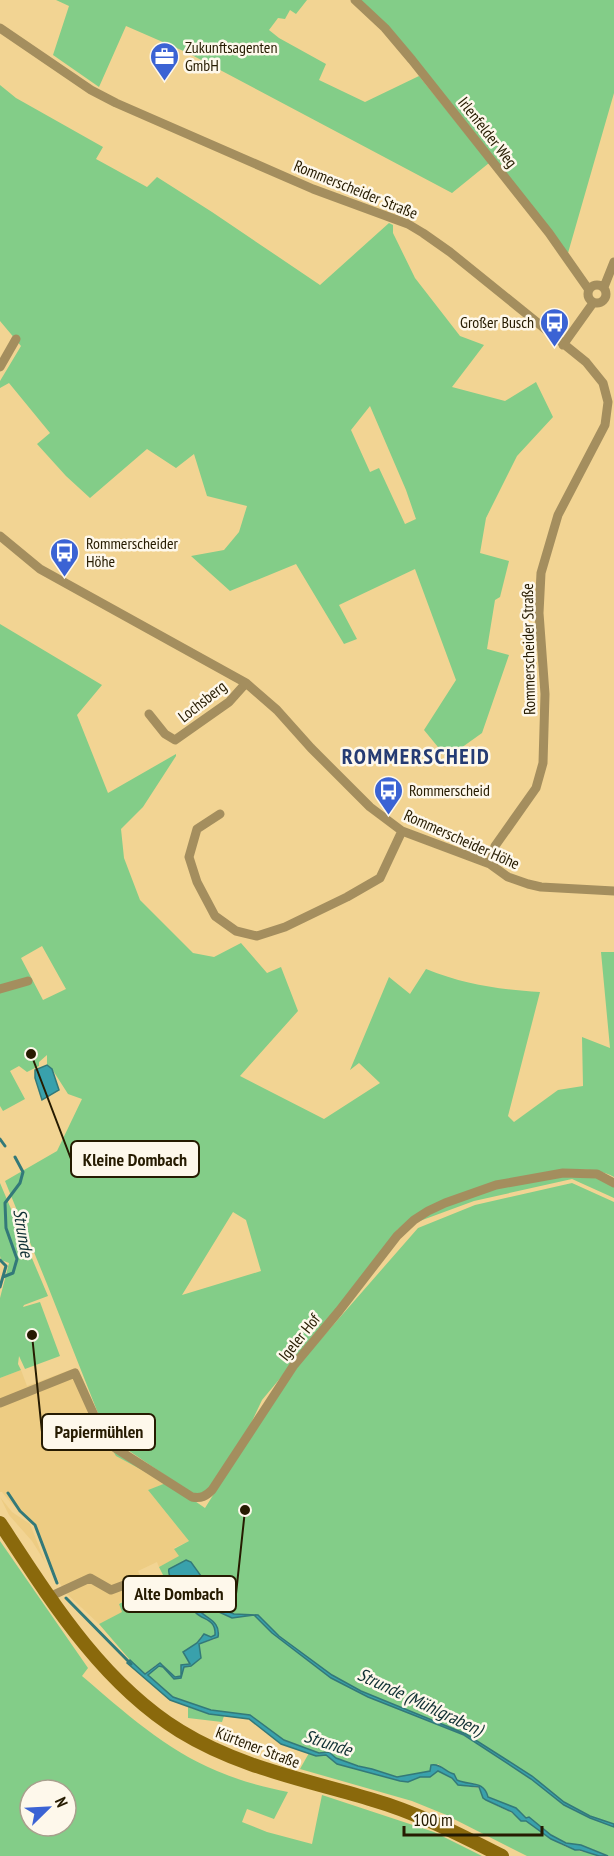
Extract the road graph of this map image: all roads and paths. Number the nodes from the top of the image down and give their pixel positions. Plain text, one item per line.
1 (355, 0) edge
2 (0, 28) edge
3 (614, 262) edge
4 (604, 287) junction
5 (589, 290) junction
6 (610, 301) edge
7 (592, 303) junction
8 (16, 339) dead end
9 (563, 345) junction
10 (0, 367) edge
11 (0, 536) edge
12 (246, 683) junction
13 (149, 714) dead end
14 (220, 814) dead end
15 (402, 831) junction
16 (490, 864) junction
17 (614, 891) edge
18 (27, 981) dead end
19 (0, 989) edge
20 (614, 1183) edge
21 (0, 1403) edge
22 (0, 1523) edge
23 (135, 1581) dead end
24 (49, 1597) junction
25 (502, 1856) edge

1 - 5 street, Irlenfelder Weg
2 - 9 street, Rommerscheider Straße
3 - 4 street
4 - 5 street
4 - 6 street
5 - 7 street, Irlenfelder Weg
6 - 7 street
7 - 9 street
8 - 10 street
9 - 16 street, Rommerscheider Straße
11 - 12 street, Rommerscheider Höhe
12 - 13 street, Lochsberg
12 - 15 street, Rommerscheider Höhe
14 - 15 street
15 - 16 street, Rommerscheider Höhe
16 - 17 street, Rommerscheider Höhe
18 - 19 street
20 - 21 street, Igeler Hof
22 - 24 main road, Kürtener Straße
23 - 24 street
24 - 25 main road, Kürtener Straße

